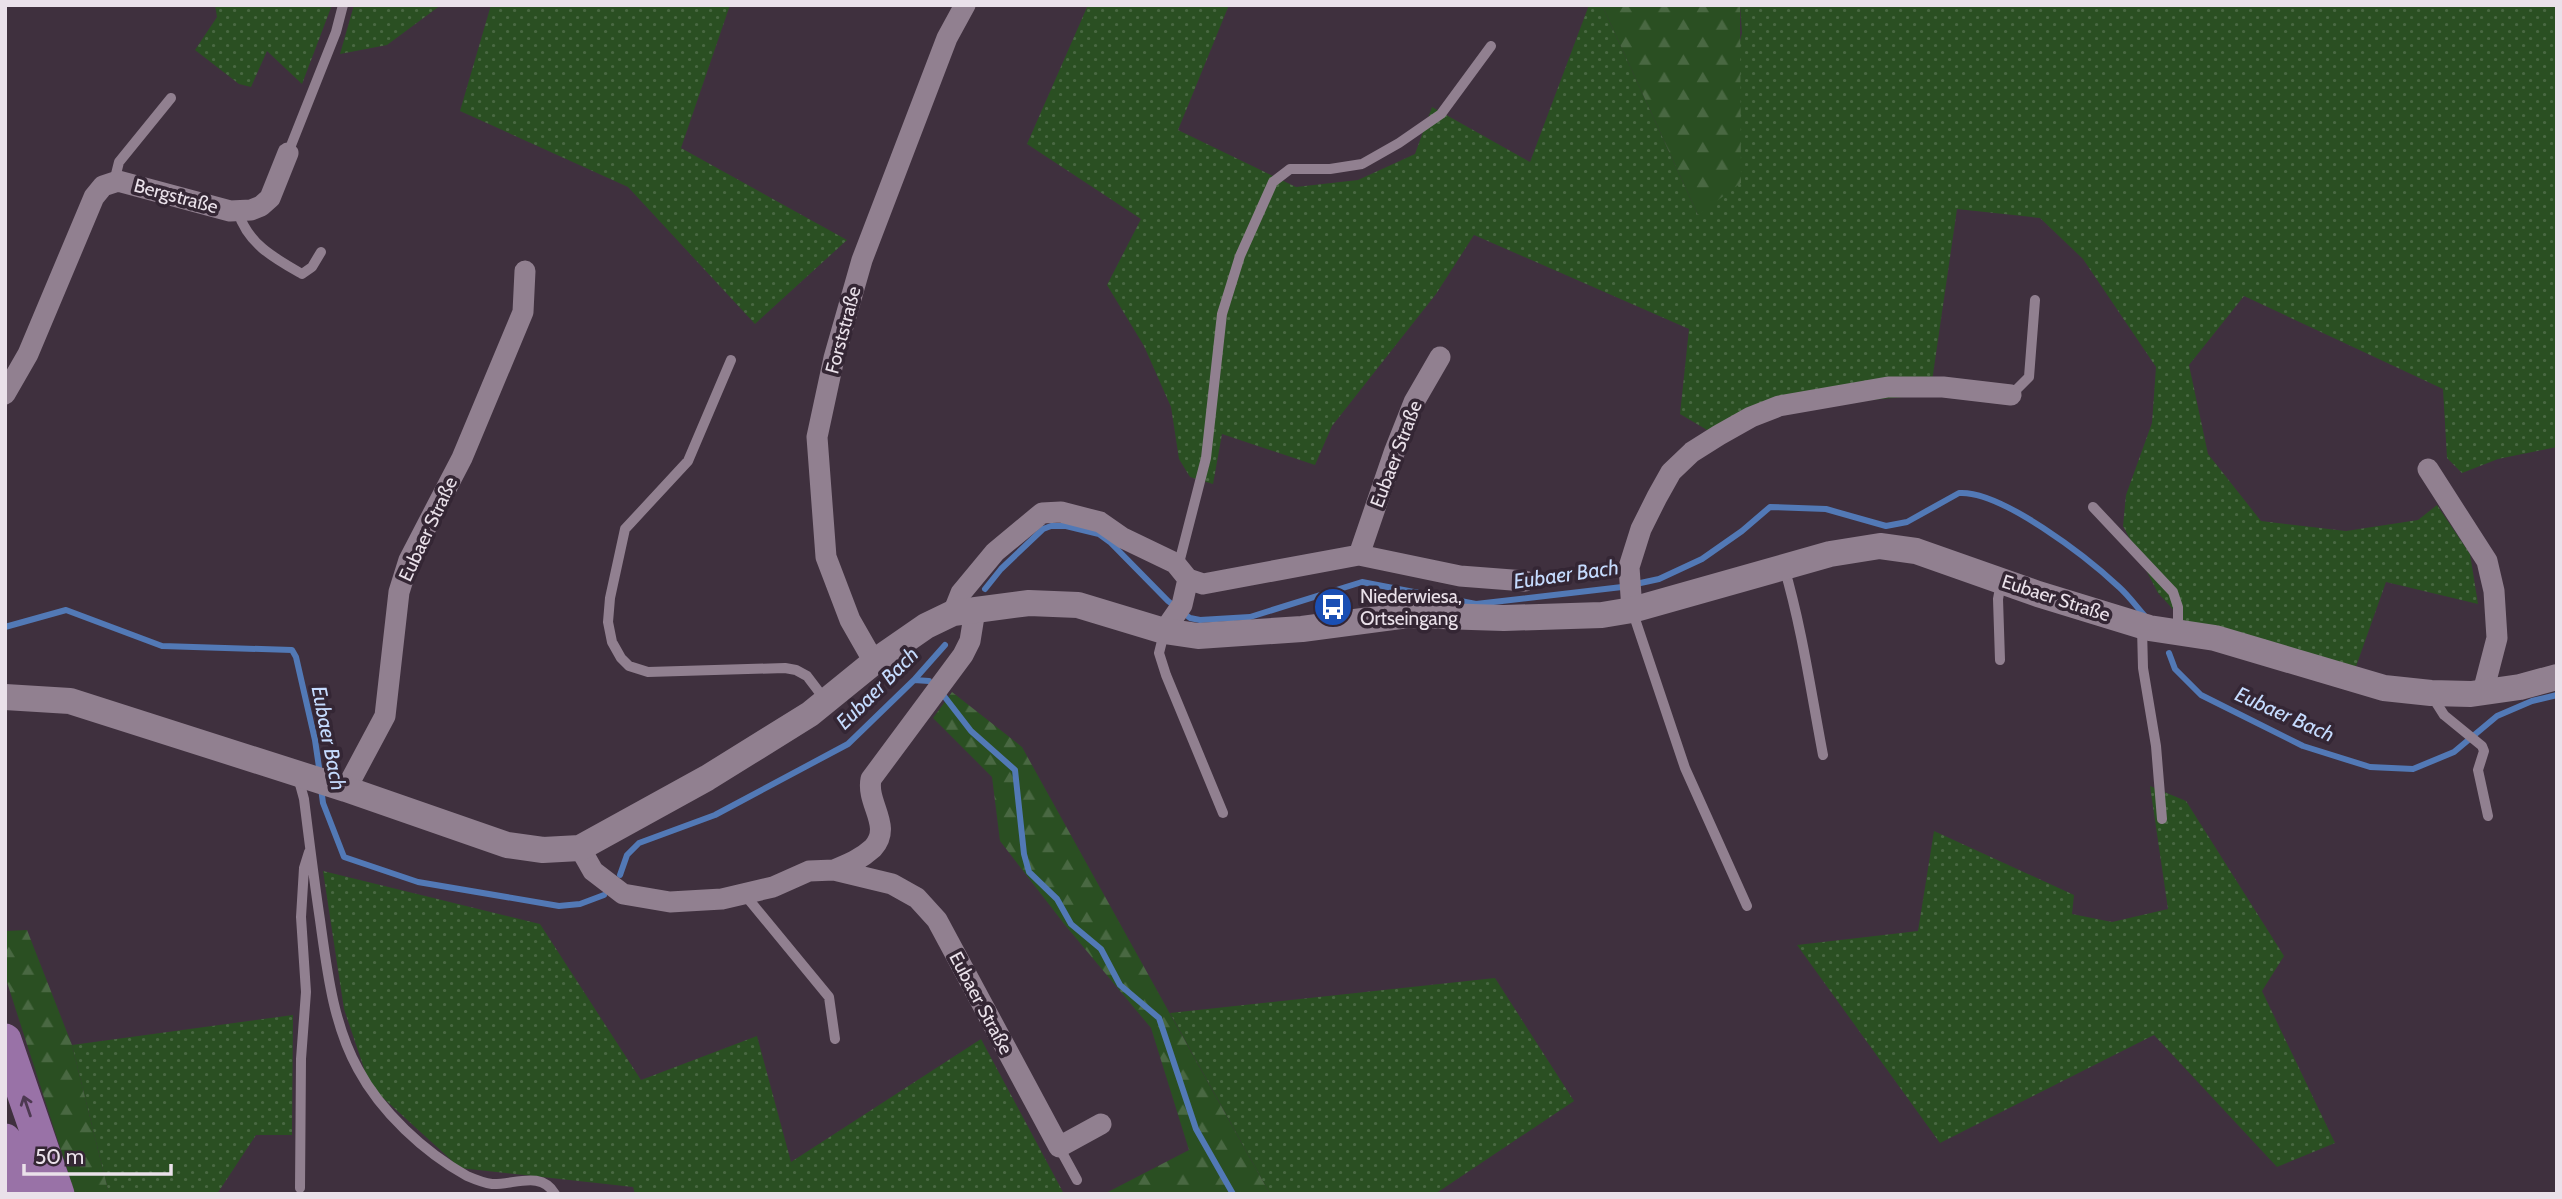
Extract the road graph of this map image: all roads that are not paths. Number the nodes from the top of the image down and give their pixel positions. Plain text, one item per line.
1 (344, 5) edge
2 (965, 5) edge
3 (1492, 46) dead end
4 (171, 98) dead end
5 (288, 153) joint
6 (114, 182) junction
7 (238, 212) junction
8 (321, 252) dead end
9 (525, 271) dead end
10 (2035, 300) dead end
11 (1440, 356) dead end
12 (731, 360) dead end
13 (5, 394) edge
14 (2011, 396) joint
15 (2427, 469) dead end
16 (2093, 508) dead end
17 (1359, 555) junction
18 (1784, 568) junction
19 (1183, 573) junction
20 (1525, 581) dead end
21 (2001, 581) junction
22 (1631, 593) junction
23 (964, 611) junction
24 (1173, 617) junction
25 (2142, 625) junction
26 (2178, 632) junction
27 (2000, 660) dead end
28 (874, 662) junction
29 (2557, 677) edge
30 (2483, 692) junction
31 (2431, 694) junction
32 (5, 697) edge
33 (826, 701) junction
34 (1823, 755) dead end
35 (320, 780) junction
36 (1223, 813) dead end
37 (2488, 816) dead end
38 (2162, 819) dead end
39 (580, 848) junction
40 (310, 849) junction
41 (834, 870) junction
42 (745, 895) junction
43 (1748, 906) dead end
44 (835, 1039) dead end
45 (5, 1040) edge
46 (1101, 1124) dead end
47 (5, 1140) edge
48 (1059, 1147) junction
49 (1077, 1180) dead end
50 (300, 1188) dead end
51 (24, 1194) edge
52 (58, 1194) edge
53 (555, 1194) edge

1 - 5 lane, Bergstraße
2 - 28 street, Forststraße
3 - 19 lane
4 - 6 lane
5 - 7 street, Bergstraße
6 - 7 street, Bergstraße
6 - 13 street, Bergstraße
7 - 8 lane
9 - 35 street, Eubaer Straße
10 - 14 lane
11 - 17 street, Eubaer Straße
12 - 33 lane
14 - 22 street
15 - 30 street
16 - 26 lane
17 - 19 street, Eubaer Straße
17 - 20 street, Eubaer Straße
18 - 21 street, Eubaer Straße
18 - 22 street, Eubaer Straße
18 - 34 lane
19 - 23 street, Eubaer Straße
19 - 24 street
21 - 25 street, Eubaer Straße
21 - 27 lane
22 - 24 street, Eubaer Straße
22 - 43 lane
23 - 24 street, Eubaer Straße
23 - 28 street, Eubaer Straße
23 - 41 street, Eubaer Straße
24 - 36 lane
25 - 26 street, Eubaer Straße
25 - 38 lane
26 - 31 street, Eubaer Straße
28 - 33 street, Eubaer Straße
29 - 30 street, Eubaer Straße
30 - 31 street, Eubaer Straße
31 - 37 lane
32 - 35 street, Eubaer Straße
33 - 39 street, Eubaer Straße
35 - 39 street, Eubaer Straße
35 - 40 lane
39 - 42 street, Eubaer Straße
40 - 50 lane
40 - 53 lane
41 - 42 street, Eubaer Straße
41 - 48 street, Eubaer Straße
42 - 44 lane
52 -> 45 main road
46 - 48 street
47 - 51 main road
48 - 49 lane

